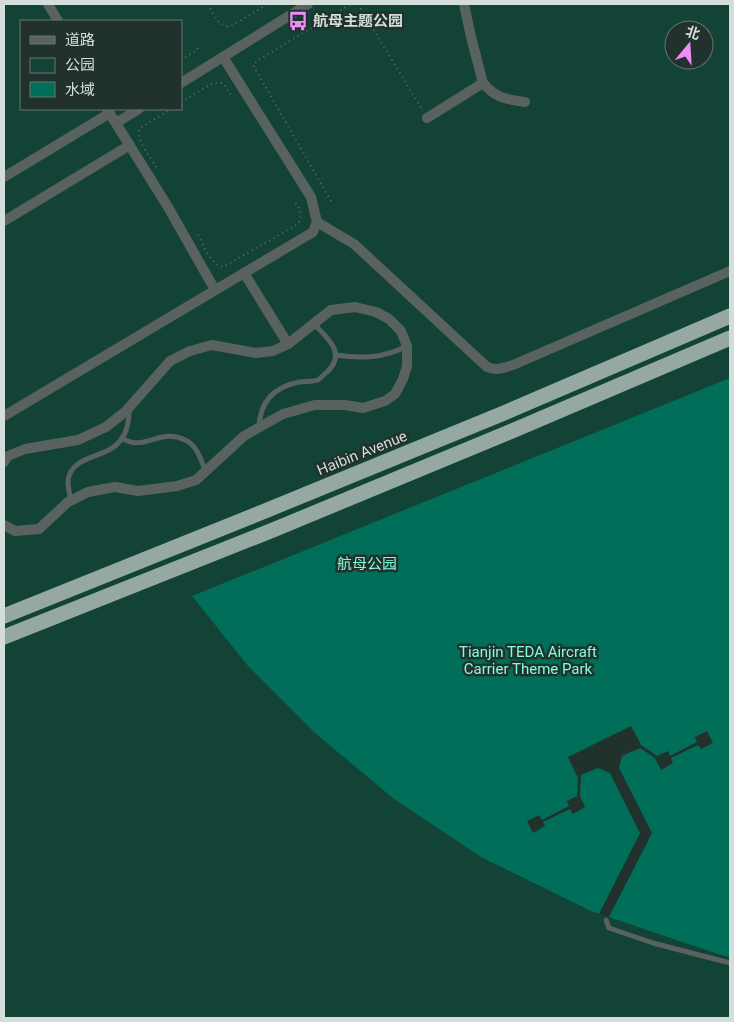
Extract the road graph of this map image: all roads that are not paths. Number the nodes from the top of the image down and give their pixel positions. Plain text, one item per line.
1 (48, 4) edge
2 (308, 4) edge
3 (464, 4) edge
4 (57, 20) edge
5 (223, 57) junction
6 (182, 82) edge
7 (483, 83) junction
8 (524, 102) dead end
9 (137, 110) edge
10 (109, 111) edge
11 (427, 118) road end
12 (116, 123) junction
13 (130, 145) junction
14 (4, 177) edge
15 (4, 221) edge
16 (317, 222) junction
17 (730, 271) edge
18 (244, 273) junction
19 (215, 290) junction
20 (730, 316) edge
21 (314, 324) junction
22 (730, 338) edge
23 (288, 344) junction
24 (407, 346) junction
25 (336, 355) junction
26 (129, 408) junction
27 (4, 416) edge
28 (259, 427) junction
29 (122, 438) junction
30 (4, 462) edge
31 (205, 472) junction
32 (71, 501) junction
33 (4, 525) edge
34 (4, 616) edge
35 (4, 638) edge
36 (606, 920) dead end
37 (730, 963) edge

1 - 4 street
2 - 5 street
3 - 7 street
5 - 6 street
5 - 16 street
7 - 8 street
7 - 11 street
9 - 12 street
10 - 12 street
10 - 14 street
12 - 13 street
13 - 15 street
13 - 19 street
16 - 17 street
16 - 18 street
18 - 19 street
18 - 23 street
19 - 27 street
20 - 34 highway, Haibin Avenue
21 - 23 street
21 - 24 street
21 - 25 lane
22 - 35 highway
23 - 26 street
24 - 25 lane
24 - 28 street
25 - 28 lane
26 - 29 lane
26 - 30 street
28 - 31 street
29 - 31 lane
29 - 32 lane
31 - 32 street
32 - 33 street
36 - 37 lane

